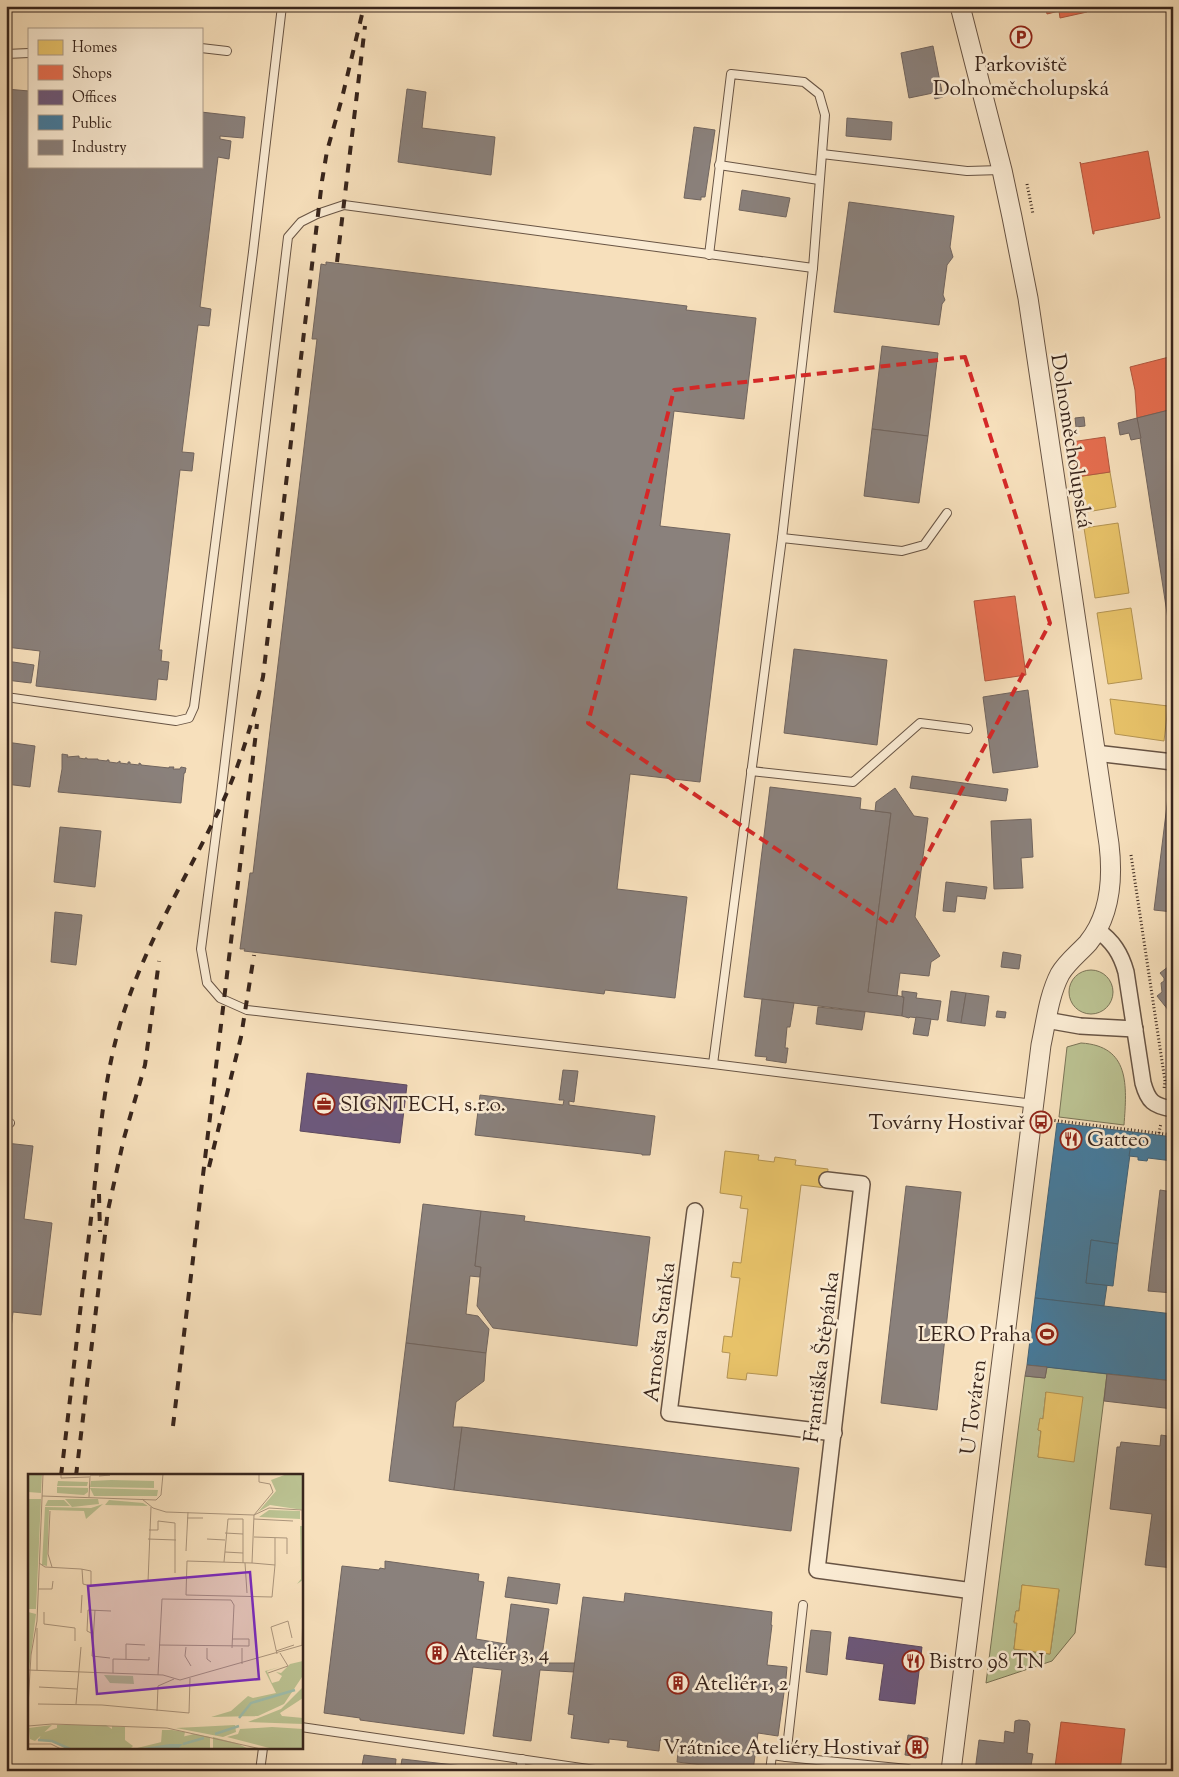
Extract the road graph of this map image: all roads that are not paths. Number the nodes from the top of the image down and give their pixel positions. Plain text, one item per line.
1 (282, 6) edge
2 (960, 6) edge
3 (202, 48) edge
4 (226, 50) dead end
5 (28, 53) edge
6 (6, 54) edge
7 (822, 154) junction
8 (720, 166) junction
9 (1002, 170) junction
10 (819, 180) junction
11 (709, 255) junction
12 (813, 268) junction
13 (947, 513) dead end
14 (782, 538) junction
15 (6, 698) edge
16 (968, 728) dead end
17 (1095, 753) junction
18 (1173, 762) edge
19 (752, 771) junction
20 (1110, 887) joint
21 (1097, 930) junction
22 (1046, 1020) junction
23 (1134, 1029) junction
24 (713, 1064) junction
25 (1034, 1104) junction
26 (1168, 1109) edge
27 (827, 1180) dead end
28 (695, 1211) dead end
29 (834, 1433) junction
30 (973, 1592) junction
31 (803, 1605) dead end
32 (302, 1727) edge
33 (263, 1750) edge
34 (786, 1756) junction
35 (522, 1759) junction
36 (867, 1768) edge
37 (908, 1769) dead end
38 (260, 1771) edge
39 (520, 1771) edge
40 (602, 1771) edge
41 (770, 1771) edge
42 (951, 1771) edge

1 - 15 lane
2 - 9 street, Dolnoměcholupská
3 - 4 lane
5 - 6 lane
7 - 8 lane
7 - 9 lane
7 - 10 lane
8 - 10 lane
8 - 11 lane
9 - 17 street, Dolnoměcholupská
10 - 12 lane
11 - 12 lane
11 - 24 lane
12 - 14 lane
13 - 14 lane
14 - 19 lane
16 - 19 lane
17 - 18 street
17 - 20 street, Dolnoměcholupská
19 - 24 lane
20 - 21 street, U Továren
21 - 22 street, U Továren
21 - 23 street
22 - 23 street
22 - 25 street, U Továren
23 - 26 street
24 - 25 lane
25 - 30 street, U Továren
27 - 29 street, Františka Štěpánka
28 - 29 street, Arnošta Staňka
29 - 30 street, Františka Štěpánka
30 - 42 street, U Továren
31 - 34 lane
32 - 35 lane
33 - 38 lane
34 - 36 lane
34 - 41 lane
35 - 39 lane
35 - 40 lane
36 - 37 lane

